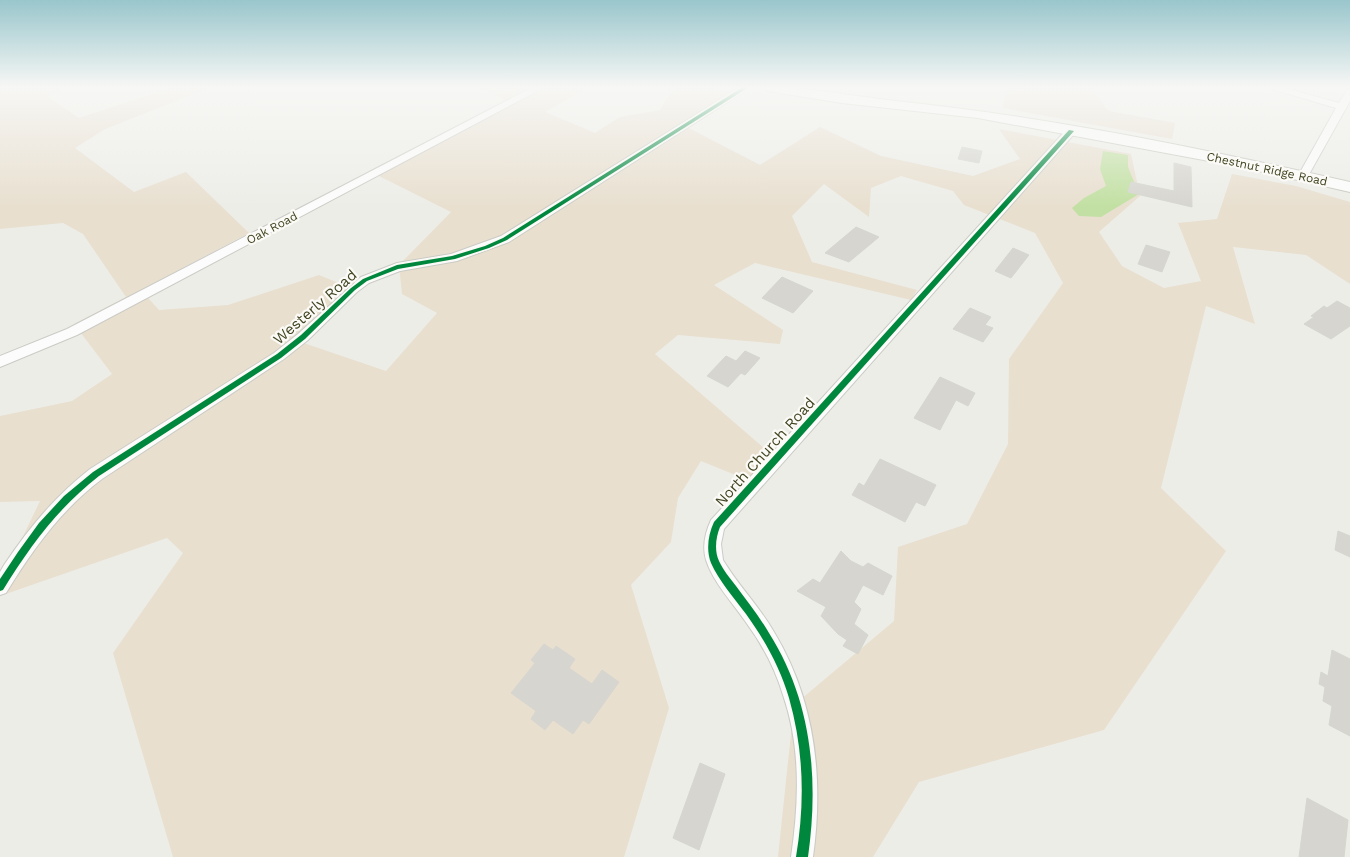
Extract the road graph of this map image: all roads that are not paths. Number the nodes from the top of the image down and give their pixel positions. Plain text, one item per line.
1 (464, 127) edge
2 (683, 127) edge
3 (1049, 127) edge
4 (1331, 127) edge
5 (1072, 131) junction
6 (1304, 176) junction
7 (1350, 187) edge
8 (0, 362) edge
9 (0, 587) edge
10 (802, 857) edge

1 - 8 street, Oak Road
2 - 9 street, Westerly Road
3 - 5 main road, Chestnut Ridge Road
4 - 6 street
5 - 6 main road, Chestnut Ridge Road
5 - 10 street, North Church Road
6 - 7 main road, Chestnut Ridge Road

